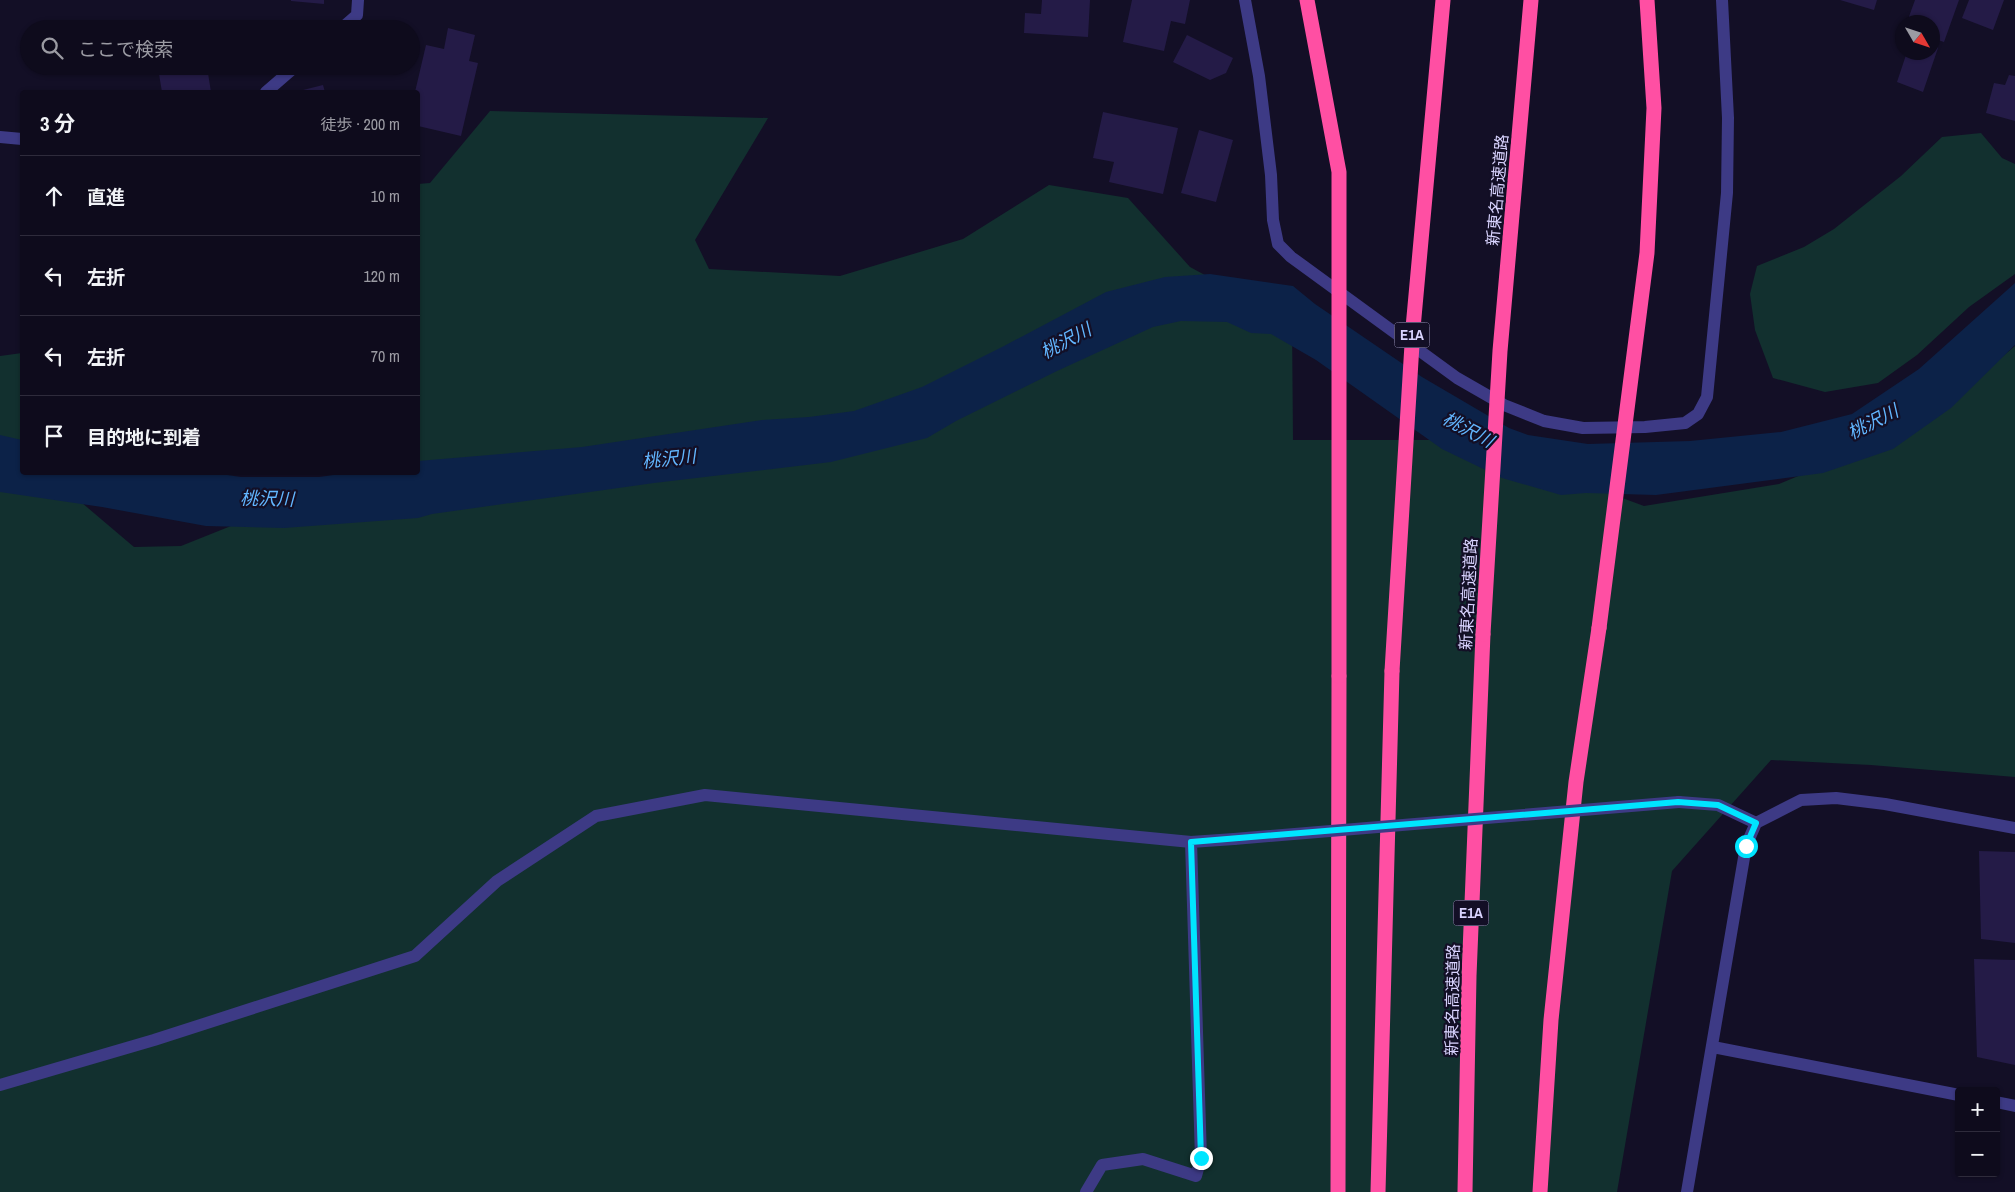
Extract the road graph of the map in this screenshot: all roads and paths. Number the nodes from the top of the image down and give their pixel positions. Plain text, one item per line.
1 (358, 0) edge
2 (1245, 0) edge
3 (1307, 0) edge
4 (1443, 0) edge
5 (1531, 0) edge
6 (1647, 0) edge
7 (1722, 0) edge
8 (351, 20) edge
9 (286, 75) edge
10 (268, 90) edge
11 (0, 137) edge
12 (20, 139) edge
13 (1756, 823) junction
14 (2015, 828) edge
15 (1191, 842) junction
16 (1713, 1047) junction
17 (0, 1085) edge
18 (1955, 1094) edge
19 (2000, 1103) edge
20 (2015, 1106) edge
21 (1086, 1192) edge
22 (1338, 1192) edge
23 (1378, 1192) edge
24 (1465, 1192) edge
25 (1540, 1192) edge
26 (1687, 1192) edge

1 - 8 street
2 - 7 street
3 - 22 highway, bridge
4 - 23 highway, E1A, bridge
5 - 24 highway, 新東名高速道路 / E1A, bridge
6 - 25 highway, bridge
9 - 10 street
11 - 12 street
13 - 14 street
13 - 15 street, bridge
13 - 16 street
15 - 17 street
15 - 21 street
16 - 18 street
16 - 26 street
19 - 20 street

